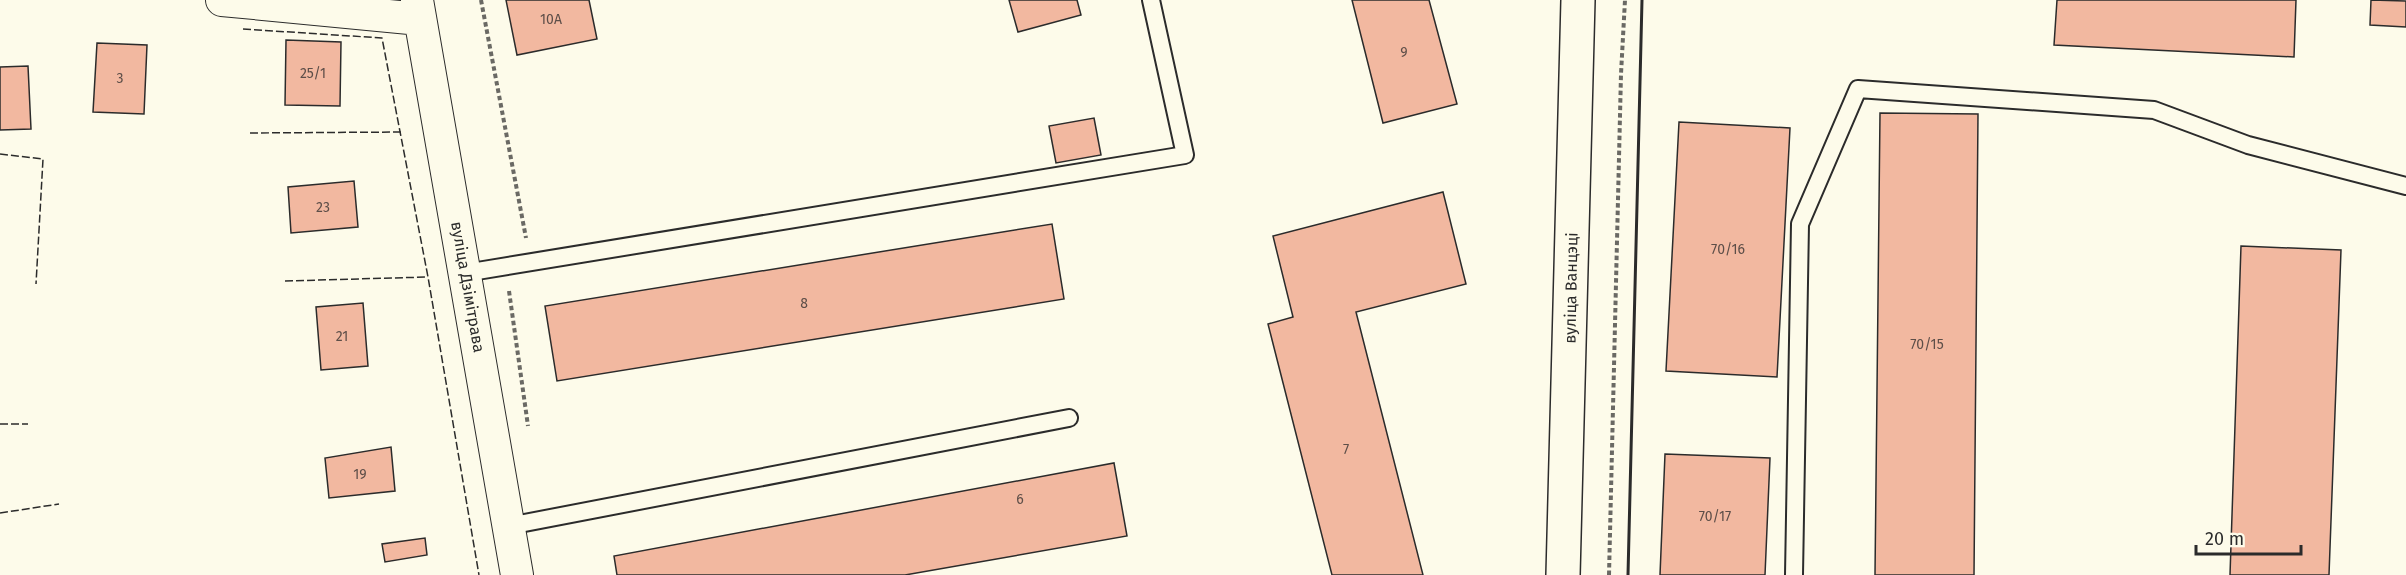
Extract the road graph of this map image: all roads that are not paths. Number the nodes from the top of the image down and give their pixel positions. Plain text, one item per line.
1 (222, 0) edge
2 (1150, 0) edge
3 (1578, 0) edge
4 (419, 9) edge
5 (2406, 186) edge
6 (465, 273) junction
7 (1069, 418) dead end
8 (509, 526) junction
9 (517, 575) edge
10 (1563, 575) edge
11 (1794, 575) edge

1 - 4 street
2 - 6 lane
3 - 10 main road, вуліца Ванцэці
4 - 6 street, вуліца Дзімітрава
5 - 11 lane
6 - 8 street, вуліца Дзімітрава
7 - 8 lane
8 - 9 street, вуліца Дзімітрава

